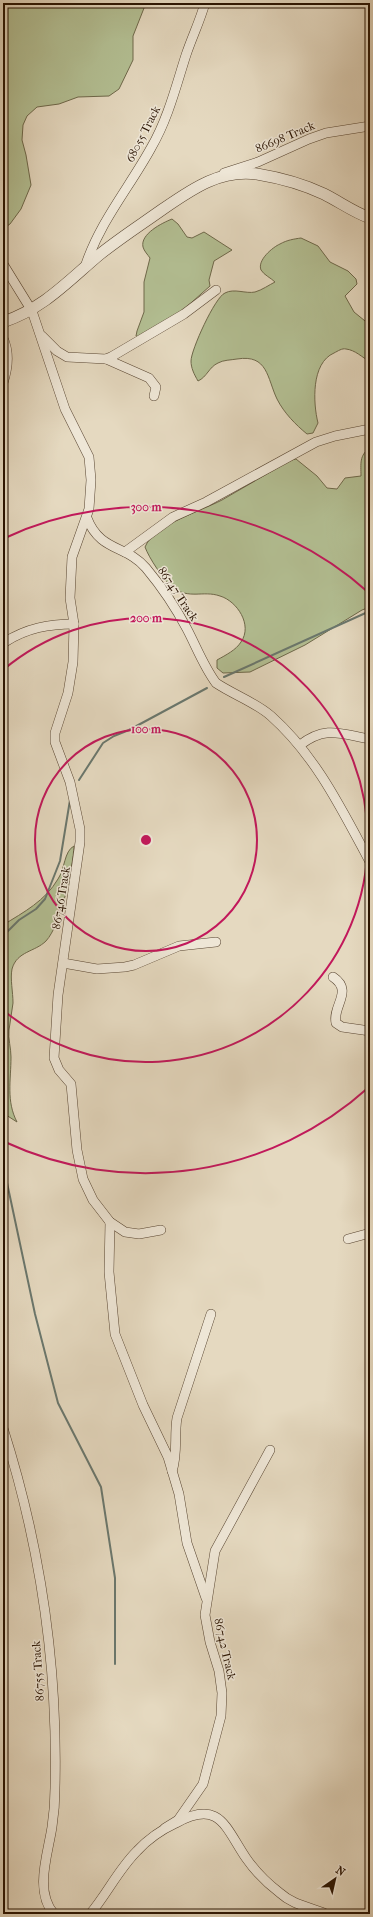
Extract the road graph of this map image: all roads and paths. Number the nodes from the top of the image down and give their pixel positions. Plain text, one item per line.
1 (205, 3) edge
2 (370, 126) edge
3 (212, 179) junction
4 (370, 218) edge
5 (3, 264) edge
6 (85, 268) junction
7 (216, 290) dead end
8 (32, 311) junction
9 (3, 322) edge
10 (41, 335) junction
11 (3, 338) edge
12 (106, 359) junction
13 (3, 383) edge
14 (154, 396) dead end
15 (370, 429) edge
16 (87, 518) junction
17 (125, 552) junction
18 (74, 624) junction
19 (5, 642) dead end
20 (370, 739) edge
21 (300, 745) junction
22 (370, 862) edge
23 (216, 942) dead end
24 (63, 963) junction
25 (333, 977) dead end
26 (370, 1031) edge
27 (110, 1222) junction
28 (161, 1230) dead end
29 (370, 1233) edge
30 (348, 1239) dead end
31 (211, 1314) dead end
32 (3, 1428) edge
33 (270, 1450) dead end
34 (172, 1471) junction
35 (206, 1599) junction
36 (165, 1828) junction
37 (54, 1914) edge
38 (90, 1914) edge
39 (326, 1914) edge

1 - 6 street, 68055 Track
2 - 3 street, 86698 Track
3 - 4 street
3 - 6 street
5 - 8 street
6 - 8 street
7 - 12 street
8 - 9 street
8 - 10 street
10 - 12 street
10 - 16 street
11 - 13 street
12 - 14 street
15 - 17 street
16 - 17 street, 86747 Track
16 - 18 street, 86746 Track
17 - 21 street, 86747 Track
18 - 19 street
18 - 24 street, 86746 Track
20 - 21 street
21 - 22 street, 86747 Track
23 - 24 street
24 - 27 street, 86746 Track
25 - 26 street
27 - 28 street, 86746 Track
27 - 34 street
29 - 30 street
31 - 34 street
32 - 37 street, 86755 Track
33 - 35 street, 86742 Track
34 - 35 street
35 - 36 street, 86742 Track
36 - 38 street
36 - 39 street

